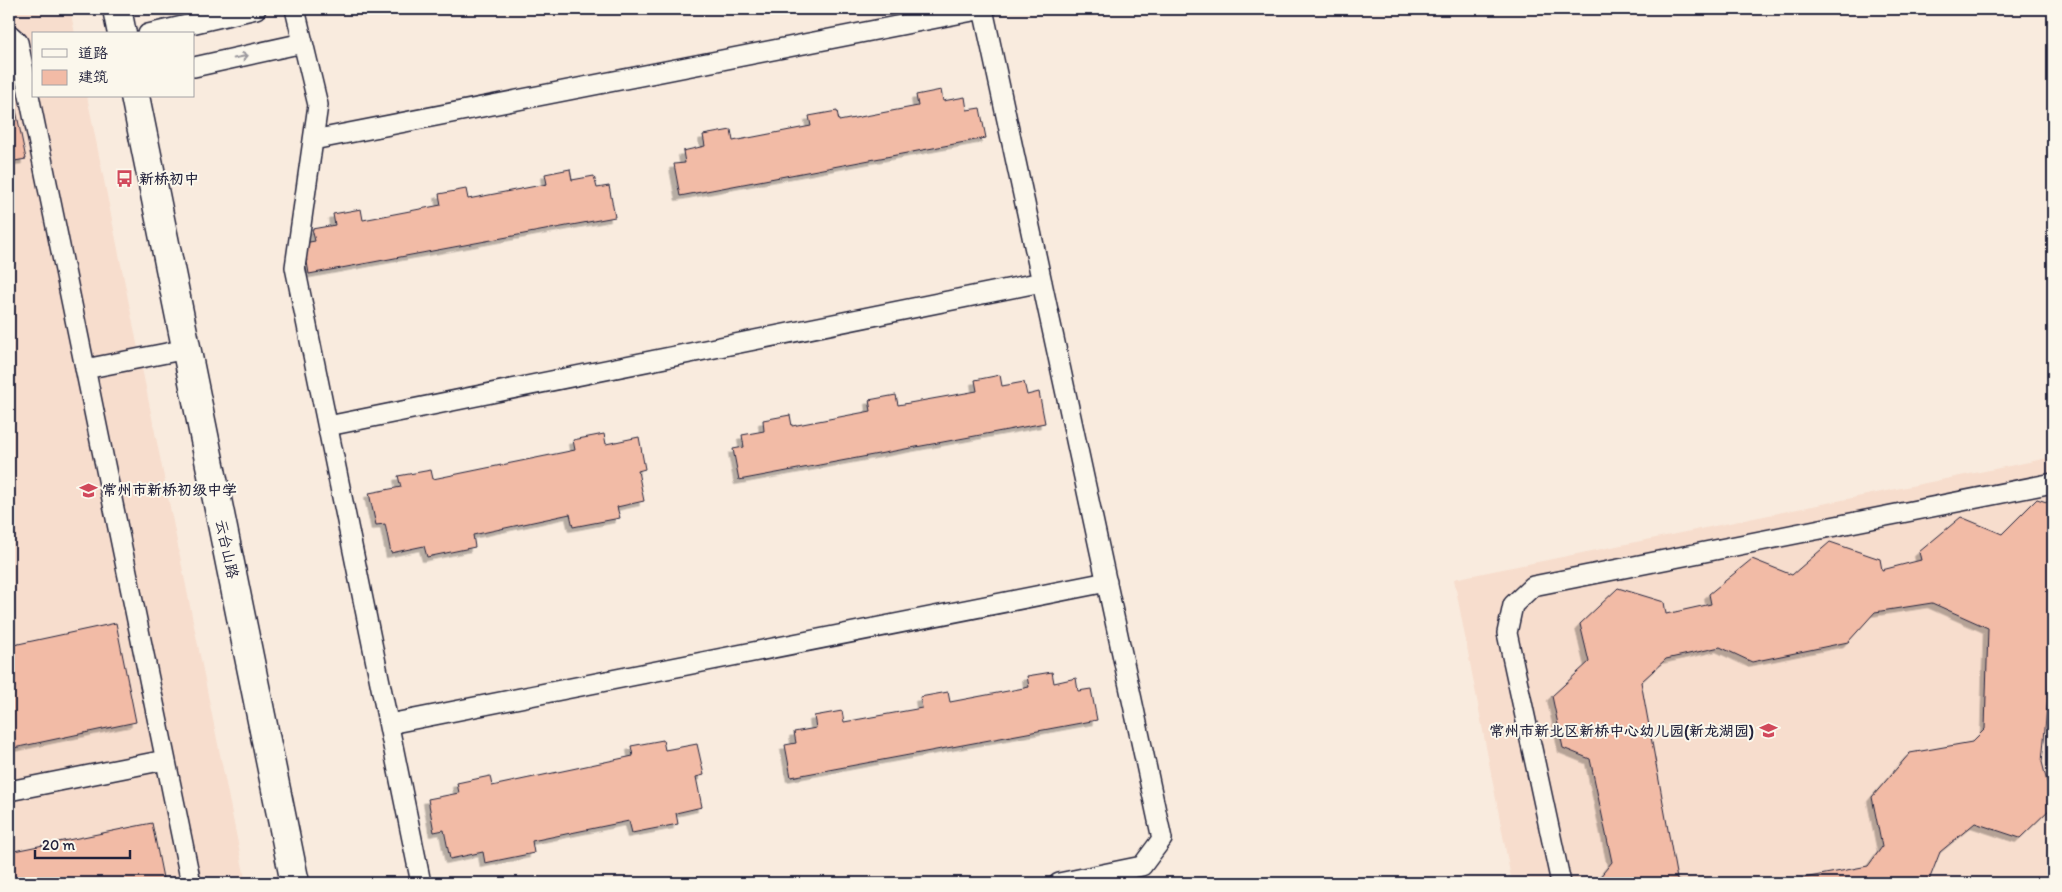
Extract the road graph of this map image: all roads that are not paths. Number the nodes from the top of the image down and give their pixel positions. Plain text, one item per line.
1 (117, 9) edge
2 (256, 9) edge
3 (295, 9) edge
4 (983, 9) edge
5 (122, 32) edge
6 (157, 32) edge
7 (9, 34) edge
8 (303, 43) junction
9 (195, 67) edge
10 (135, 98) edge
11 (313, 140) junction
12 (1042, 282) junction
13 (187, 349) junction
14 (85, 369) junction
15 (328, 426) junction
16 (2053, 483) edge
17 (1107, 582) junction
18 (389, 724) junction
19 (165, 760) junction
20 (9, 791) edge
21 (191, 883) edge
22 (295, 883) edge
23 (421, 883) edge
24 (1059, 883) edge
25 (1561, 883) edge

1 - 5 street
2 - 6 lane
3 - 8 lane
4 - 11 lane
4 - 12 lane
7 - 14 lane
9 -> 8 lane
8 - 11 lane
10 - 13 street, 云台山路
11 - 15 lane
12 - 15 lane
12 - 17 lane
13 - 14 lane
13 - 22 street, 云台山路
14 - 19 lane
15 - 18 lane
16 - 25 lane
17 - 18 lane
17 - 24 lane
18 - 23 lane
19 - 20 lane
19 - 21 lane

